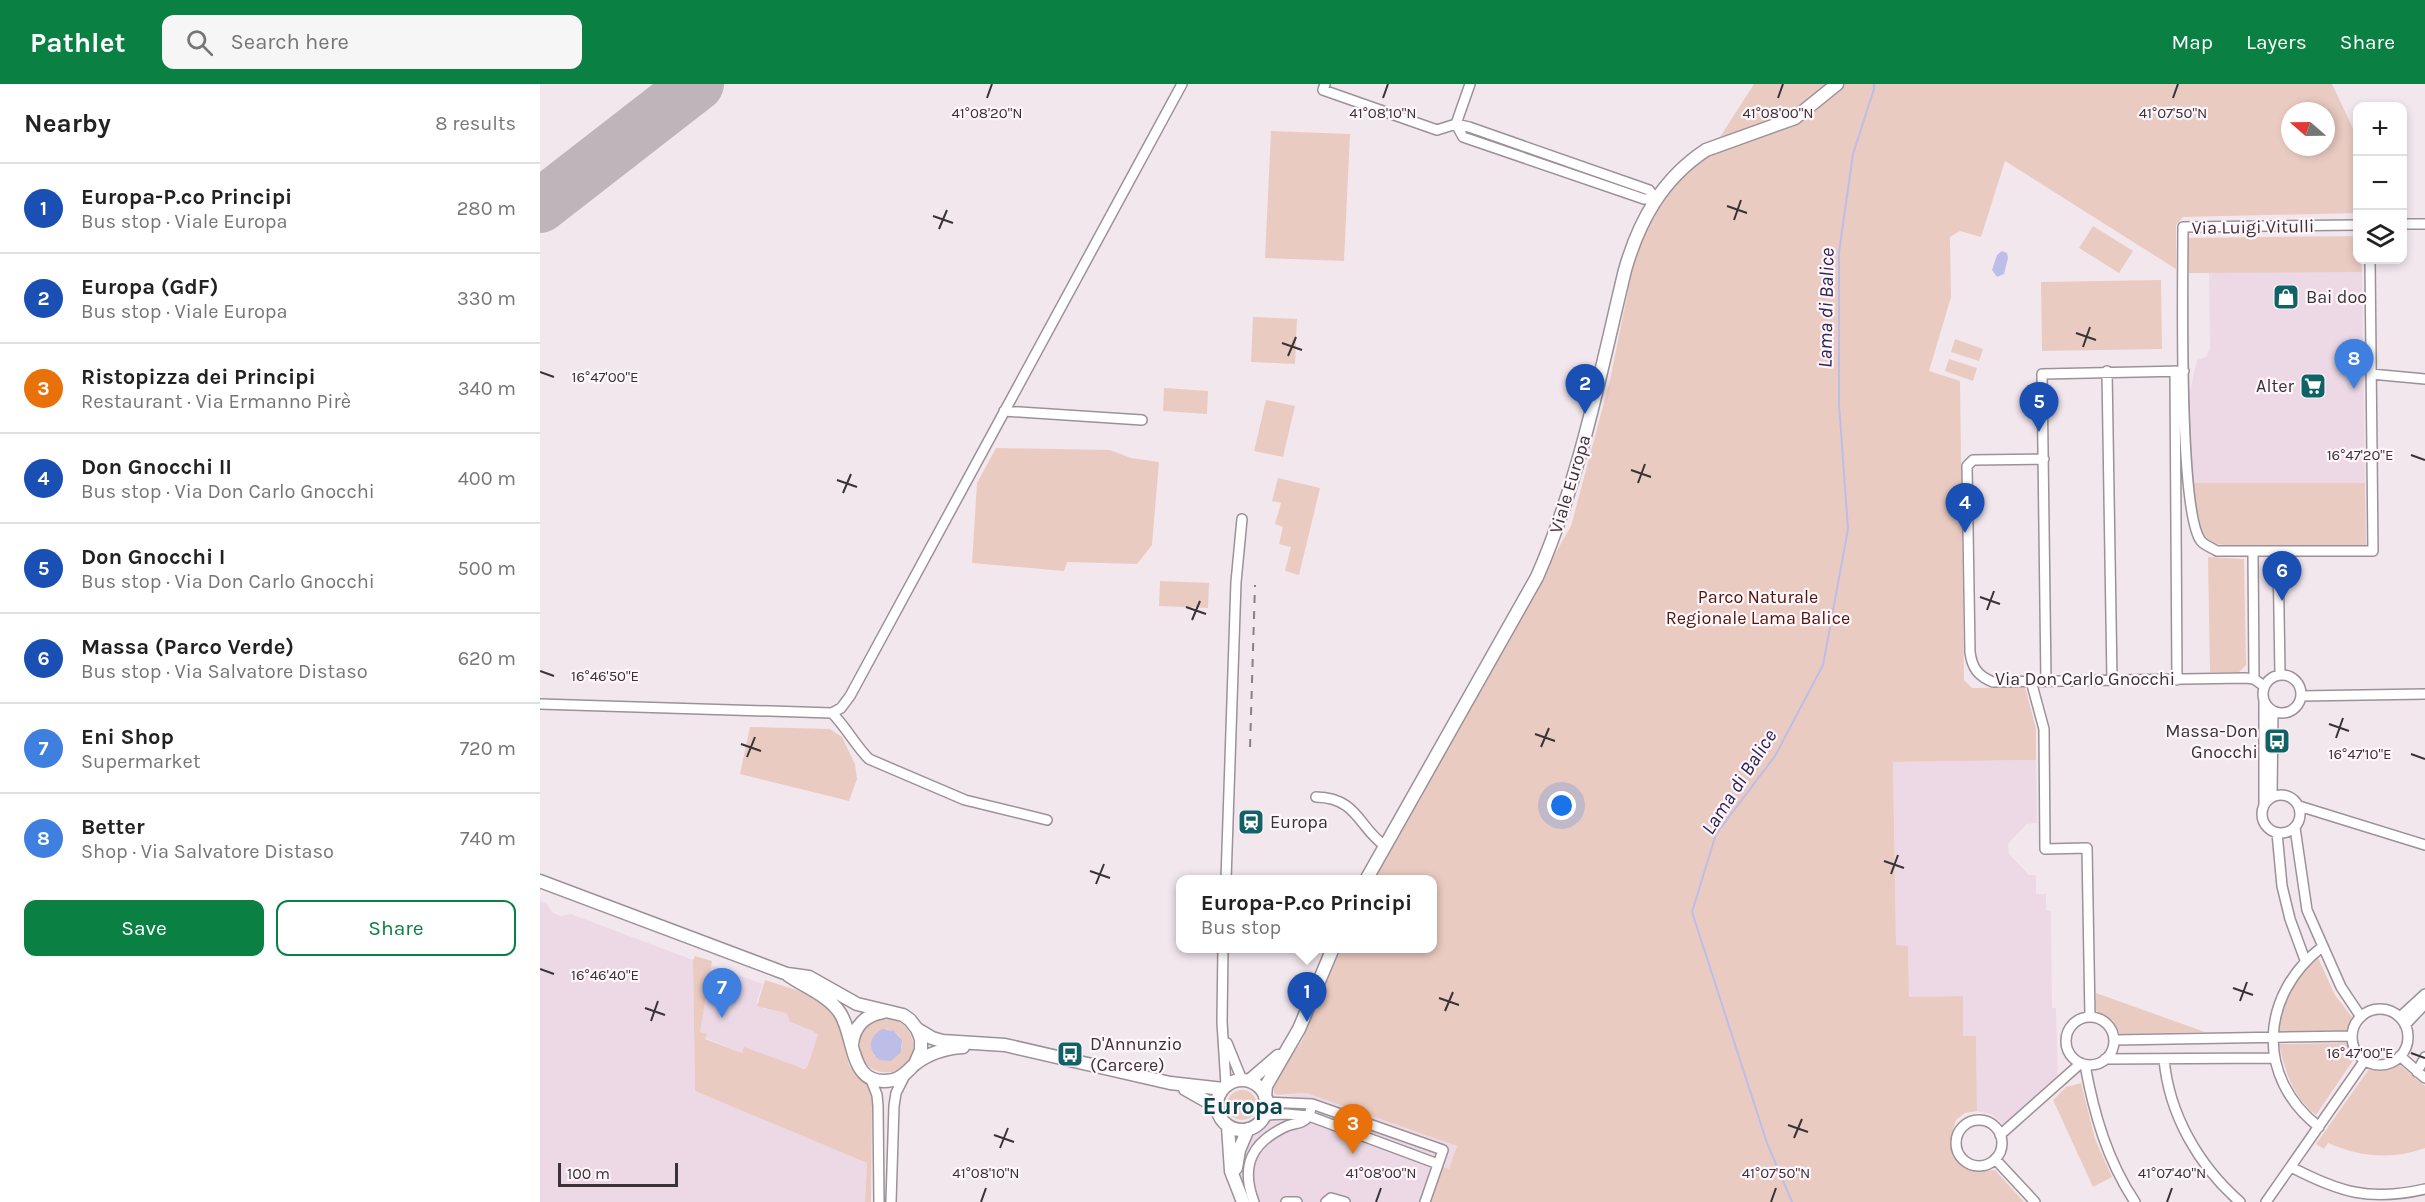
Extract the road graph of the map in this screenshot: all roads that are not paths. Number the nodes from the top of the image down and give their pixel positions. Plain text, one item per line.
1 (1182, 84) edge
2 (1325, 84) edge
3 (1470, 84) edge
4 (1837, 84) edge
5 (1456, 124) junction
6 (1656, 199) junction
7 (2407, 224) edge
8 (2425, 224) edge
9 (2353, 225) edge
10 (2370, 264) edge
11 (2107, 371) junction
12 (2180, 371) junction
13 (2371, 374) junction
14 (2425, 379) edge
15 (1004, 411) junction
16 (1142, 420) dead end
17 (2043, 459) junction
18 (1242, 519) dead end
19 (2253, 552) junction
20 (2278, 552) junction
21 (2280, 674) junction
22 (2254, 679) junction
23 (2112, 680) junction
24 (2177, 680) junction
25 (2031, 681) junction
26 (2046, 681) junction
27 (2264, 686) junction
28 (2425, 694) edge
29 (2301, 696) junction
30 (2264, 701) junction
31 (540, 704) edge
32 (2273, 711) junction
33 (832, 713) junction
34 (1316, 797) dead end
35 (2272, 797) junction
36 (2264, 805) junction
37 (2299, 806) junction
38 (1047, 820) dead end
39 (2295, 828) junction
40 (2277, 833) junction
41 (2425, 845) edge
42 (1384, 846) junction
43 (1226, 875) edge
44 (1368, 875) edge
45 (540, 881) edge
46 (2322, 947) junction
47 (1223, 953) edge
48 (1331, 953) edge
49 (2305, 960) junction
50 (787, 974) junction
51 (2425, 994) edge
52 (2425, 1007) edge
53 (887, 1012) junction
54 (2090, 1017) junction
55 (2361, 1017) junction
56 (2403, 1021) junction
57 (917, 1029) junction
58 (1299, 1029) junction
59 (1222, 1030) junction
60 (2352, 1036) junction
61 (2272, 1038) junction
62 (2114, 1040) junction
63 (992, 1044) junction
64 (852, 1047) junction
65 (2400, 1056) junction
66 (2425, 1057) edge
67 (2274, 1058) junction
68 (2105, 1059) junction
69 (2164, 1059) junction
70 (2365, 1060) junction
71 (915, 1064) junction
72 (2083, 1064) junction
73 (906, 1074) junction
74 (2421, 1075) edge
75 (870, 1077) junction
76 (1246, 1081) junction
77 (1170, 1083) junction
78 (1225, 1087) junction
79 (1266, 1100) junction
80 (1312, 1104) junction
81 (1217, 1107) junction
82 (1264, 1115) junction
83 (1309, 1116) junction
84 (1228, 1126) junction
85 (2319, 1126) junction
86 (1248, 1129) junction
87 (2000, 1135) junction
88 (1412, 1139) junction
89 (1406, 1153) junction
90 (1995, 1159) junction
91 (1438, 1164) junction
92 (2291, 1167) junction
93 (1235, 1180) junction
94 (2425, 1189) edge
95 (879, 1202) edge
96 (891, 1202) edge
97 (1243, 1202) edge
98 (1254, 1202) edge
99 (1286, 1202) edge
100 (1298, 1202) edge
101 (1326, 1202) edge
102 (1345, 1202) edge
103 (1425, 1202) edge
104 (2035, 1202) edge
105 (2134, 1202) edge
106 (2240, 1202) edge
107 (2266, 1202) edge

1 - 15 street
2 - 5 street
3 - 5 street
4 - 6 main road, Viale Europa
5 - 6 street
6 - 42 main road, Viale Europa
7 - 8 street
9 - 12 street, Via Luigi Vitulli
10 - 13 street
11 - 12 street
11 - 17 street
11 - 23 street
12 - 19 street
12 - 24 street
13 - 14 street
13 - 20 street
15 - 16 street
15 - 33 street
17 - 25 street, Via Don Carlo Gnocchi
17 - 26 street
18 - 43 street
19 - 20 street
19 - 22 street
20 - 21 street
21 - 27 street
21 - 29 street
22 - 24 street, Via Don Carlo Gnocchi
22 - 27 street
23 - 24 street, Via Don Carlo Gnocchi
23 - 26 street, Via Don Carlo Gnocchi
25 - 26 street, Via Don Carlo Gnocchi
25 - 54 street
27 - 30 street
28 - 29 street
29 - 32 street
30 - 32 street
30 - 36 street
31 - 33 street
32 - 35 street
33 - 38 street
34 - 42 street
35 - 36 street
35 - 37 street
36 - 40 street
37 - 39 street
37 - 41 street
39 - 40 street
39 - 46 street
40 - 49 street
42 - 44 main road, Viale Europa
45 - 50 main road
46 - 49 street
46 - 55 street
47 - 59 street
48 - 58 main road
49 - 61 street
50 - 53 main road
50 - 64 main road
51 - 56 street
52 - 56 street
53 - 57 main road
53 - 64 main road
54 - 62 street
54 - 72 street
55 - 56 street
55 - 60 street
56 - 65 street
57 - 63 main road
57 - 71 main road
58 - 76 main road
58 - 79 main road
59 - 76 street
59 - 78 street
60 - 61 street
60 - 70 street
61 - 62 street
61 - 67 street
62 - 68 street
63 - 71 main road
63 - 77 main road
64 - 75 main road
65 - 70 street
65 - 74 street
66 - 74 street
67 - 69 street
67 - 85 street
68 - 69 street
68 - 72 street
69 - 106 street
70 - 85 street
71 - 73 main road
72 - 87 street
72 - 105 street
73 - 75 main road
73 - 96 street
75 - 95 street
76 - 78 main road
76 - 79 main road
77 - 78 main road
77 - 81 main road
78 - 81 main road
79 - 80 street
79 - 82 main road
80 - 83 street
80 - 88 street
81 - 84 main road
82 - 83 street
82 - 86 main road
83 - 89 street
83 - 98 street
84 - 86 main road
84 - 93 main road
85 - 92 street
86 - 93 main road
87 - 90 street
87 - 90 street
88 - 89 street
88 - 91 street
89 - 91 street
90 - 104 street
91 - 103 street
92 - 94 street
92 - 107 street
93 - 97 main road
99 - 100 street
101 - 102 street

